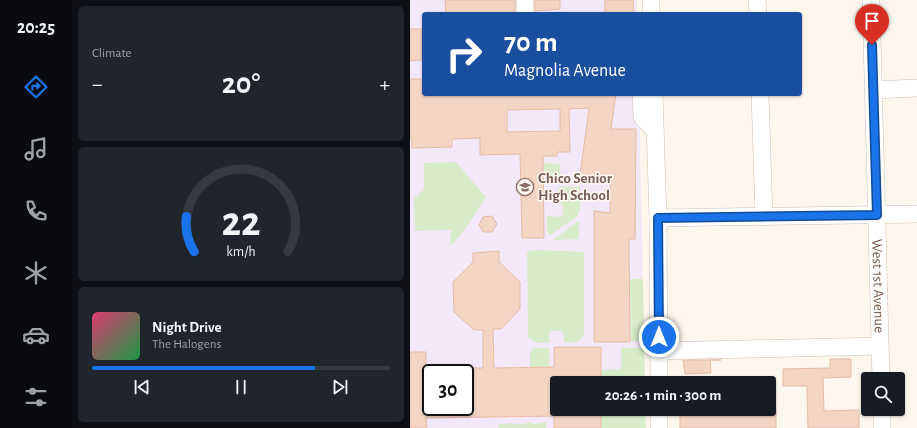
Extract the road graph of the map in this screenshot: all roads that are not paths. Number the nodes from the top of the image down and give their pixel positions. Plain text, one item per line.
1 (525, 0) edge
2 (651, 0) edge
3 (757, 0) edge
4 (871, 0) edge
5 (525, 12) edge
6 (652, 12) edge
7 (758, 12) edge
8 (917, 88) edge
9 (873, 90) junction
10 (641, 96) edge
11 (654, 96) edge
12 (760, 96) edge
13 (655, 131) junction
14 (917, 214) edge
15 (877, 215) junction
16 (764, 217) junction
17 (658, 218) junction
18 (880, 346) junction
19 (659, 351) junction
20 (881, 372) edge
21 (659, 376) edge
22 (659, 416) edge
23 (882, 416) edge
24 (659, 428) edge
25 (882, 428) edge

1 - 5 street
2 - 6 street
3 - 7 street
4 - 9 street, West 1st Avenue
8 - 9 street
9 - 15 street, West 1st Avenue
10 - 13 street
11 - 13 street
12 - 16 street
13 - 17 street
14 - 15 street
15 - 16 street
15 - 18 street, West 1st Avenue
16 - 17 street
17 - 19 street
18 - 19 street
18 - 20 street, West 1st Avenue
19 - 21 street
22 - 24 street
23 - 25 street

